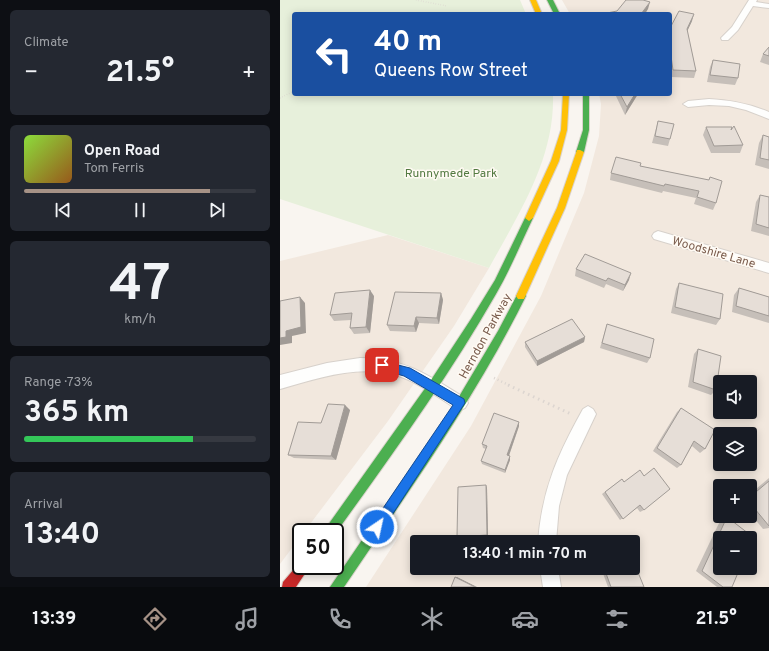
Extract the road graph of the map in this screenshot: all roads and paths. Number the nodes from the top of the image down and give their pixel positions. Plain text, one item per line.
1 (416, 0) edge
2 (534, 0) edge
3 (550, 0) edge
4 (752, 1) edge
5 (447, 6) dead end
6 (769, 6) edge
7 (539, 12) edge
8 (556, 12) edge
9 (725, 38) dead end
10 (292, 92) edge
11 (566, 96) edge
12 (586, 96) edge
13 (280, 98) edge
14 (688, 104) dead end
15 (769, 116) edge
16 (658, 236) dead end
17 (769, 268) edge
18 (494, 378) dead end
19 (280, 382) edge
20 (432, 386) junction
21 (460, 403) junction
22 (586, 417) joint
23 (335, 523) edge
24 (547, 535) edge
25 (297, 575) edge
26 (550, 575) edge
27 (288, 587) edge
28 (336, 587) edge
29 (552, 587) edge

1 - 5 path
2 - 7 main road
3 - 8 main road
4 - 6 street
4 - 9 street
10 - 13 path
11 - 20 main road, Herndon Parkway
12 - 21 main road, Herndon Parkway
14 - 15 street
16 - 17 street, Woodshire Lane
18 - 22 path
19 - 20 street
20 - 21 street
20 - 23 main road, Herndon Parkway
21 - 28 main road, Herndon Parkway
22 - 24 street
25 - 27 main road
26 - 29 street

